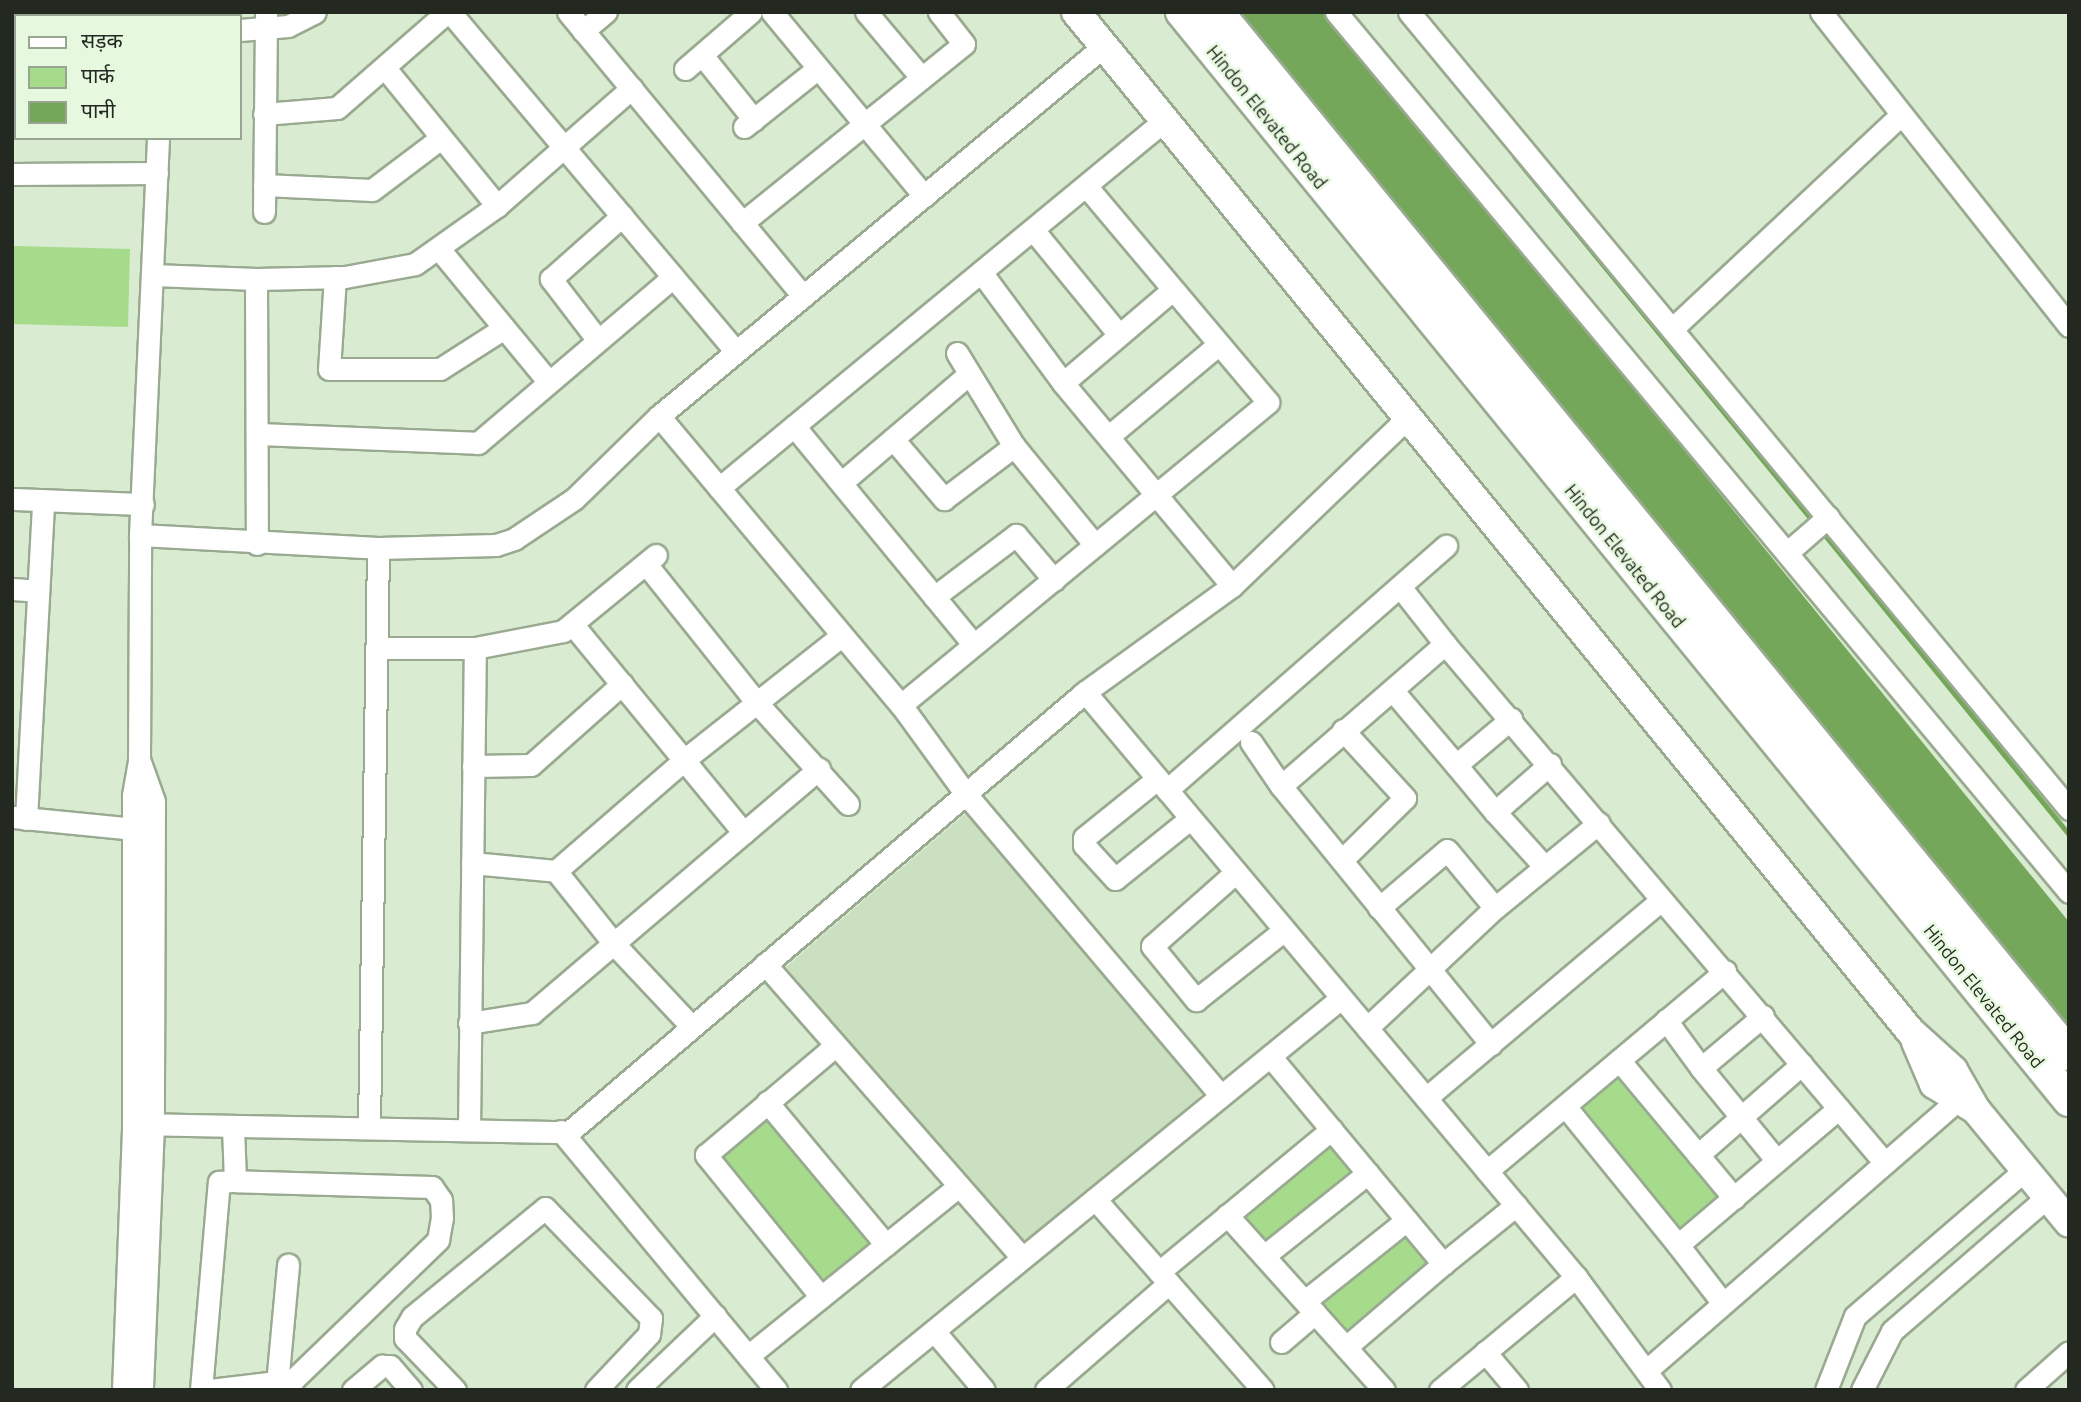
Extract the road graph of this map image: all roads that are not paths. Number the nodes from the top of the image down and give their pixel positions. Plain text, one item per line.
1 (315, 12) edge
2 (448, 12) edge
3 (568, 12) edge
4 (606, 12) edge
5 (751, 12) edge
6 (772, 12) edge
7 (866, 12) edge
8 (939, 12) edge
9 (1076, 12) edge
10 (1182, 12) edge
11 (1217, 12) edge
12 (1336, 12) edge
13 (1409, 12) edge
14 (1821, 12) edge
15 (266, 21) edge
16 (242, 29) edge
17 (583, 31) junction
18 (1104, 46) junction
19 (702, 55) junction
20 (384, 68) junction
21 (685, 69) dead end
22 (817, 69) junction
23 (920, 76) junction
24 (632, 88) junction
25 (264, 114) junction
26 (1900, 116) junction
27 (1165, 120) junction
28 (863, 122) junction
29 (441, 138) junction
30 (158, 140) edge
31 (565, 148) junction
32 (157, 173) junction
33 (12, 174) edge
34 (264, 185) junction
35 (1087, 187) junction
36 (924, 196) junction
37 (497, 206) junction
38 (264, 212) dead end
39 (622, 216) junction
40 (742, 223) junction
41 (1034, 232) junction
42 (440, 250) junction
43 (981, 272) junction
44 (153, 275) junction
45 (334, 277) junction
46 (673, 277) junction
47 (256, 279) junction
48 (1171, 291) junction
49 (803, 296) junction
50 (2069, 326) edge
51 (504, 328) junction
52 (1672, 329) junction
53 (1119, 335) junction
54 (597, 339) junction
55 (1219, 344) junction
56 (736, 352) junction
57 (957, 353) dead end
58 (968, 375) junction
59 (549, 382) junction
60 (1063, 383) junction
61 (659, 416) junction
62 (1408, 417) junction
63 (794, 426) junction
64 (257, 433) junction
65 (1109, 436) junction
66 (893, 439) junction
67 (1014, 446) junction
68 (841, 483) junction
69 (719, 488) junction
70 (1157, 495) junction
71 (12, 499) edge
72 (43, 500) junction
73 (143, 504) junction
74 (1823, 521) junction
75 (140, 535) junction
76 (257, 544) junction
77 (1095, 545) junction
78 (1446, 546) dead end
79 (1794, 546) junction
80 (378, 548) junction
81 (1054, 580) junction
82 (1232, 586) junction
83 (1401, 588) junction
84 (12, 589) edge
85 (38, 591) junction
86 (934, 597) junction
87 (573, 625) junction
88 (842, 635) junction
89 (1445, 644) junction
90 (974, 645) junction
91 (376, 648) junction
92 (475, 648) junction
93 (621, 684) junction
94 (1393, 691) junction
95 (1085, 692) junction
96 (757, 703) junction
97 (901, 705) junction
98 (1511, 719) junction
99 (1343, 730) junction
100 (1251, 742) dead end
101 (139, 760) junction
102 (684, 760) junction
103 (1550, 764) junction
104 (1456, 765) junction
105 (473, 766) junction
106 (819, 769) junction
107 (1162, 784) junction
108 (1280, 786) junction
109 (965, 793) junction
110 (848, 804) dead end
111 (2069, 808) edge
112 (1495, 812) junction
113 (19, 818) edge
114 (1191, 818) junction
115 (1599, 823) junction
116 (134, 830) junction
117 (744, 833) junction
118 (1343, 859) junction
119 (472, 863) junction
120 (1544, 866) junction
121 (556, 871) junction
122 (1236, 873) junction
123 (2069, 892) edge
124 (1661, 900) junction
125 (1379, 908) junction
126 (1496, 908) junction
127 (1283, 931) junction
128 (615, 945) junction
129 (765, 964) junction
130 (1431, 971) junction
131 (1725, 971) junction
132 (1342, 998) junction
133 (1763, 1016) junction
134 (1666, 1020) junction
135 (470, 1023) junction
136 (692, 1027) junction
137 (1367, 1028) junction
138 (1491, 1044) junction
139 (836, 1045) junction
140 (2069, 1054) edge
141 (1270, 1056) junction
142 (1619, 1060) junction
143 (1802, 1064) junction
144 (1702, 1068) junction
145 (1220, 1095) junction
146 (1426, 1098) junction
147 (2069, 1100) edge
148 (767, 1102) junction
149 (1967, 1105) junction
150 (1565, 1106) junction
151 (1839, 1108) junction
152 (1742, 1118) junction
153 (143, 1125) junction
154 (233, 1126) junction
155 (369, 1128) junction
156 (1332, 1129) junction
157 (469, 1130) junction
158 (561, 1131) junction
159 (1698, 1155) junction
160 (1777, 1161) junction
161 (1885, 1163) junction
162 (2025, 1170) junction
163 (1488, 1171) junction
164 (1368, 1173) junction
165 (236, 1181) junction
166 (959, 1186) junction
167 (2047, 1197) junction
168 (1734, 1198) junction
169 (1095, 1199) junction
170 (1516, 1205) junction
171 (1227, 1215) junction
172 (1407, 1220) junction
173 (2069, 1223) edge
174 (886, 1245) junction
175 (1678, 1245) junction
176 (1264, 1256) junction
177 (1022, 1258) junction
178 (1443, 1264) junction
179 (288, 1265) dead end
180 (1164, 1277) junction
181 (1576, 1277) junction
182 (821, 1297) junction
183 (1722, 1302) junction
184 (1310, 1307) junction
185 (715, 1317) junction
186 (934, 1331) junction
187 (1281, 1342) dead end
188 (1346, 1347) junction
189 (1486, 1352) junction
190 (748, 1356) junction
191 (2067, 1358) edge
192 (1647, 1370) junction
193 (277, 1384) junction
194 (649, 1386) edge
195 (123, 1390) edge
196 (142, 1390) edge
197 (201, 1390) edge
198 (210, 1390) edge
199 (353, 1390) edge
200 (411, 1390) edge
201 (454, 1390) edge
202 (596, 1390) edge
203 (776, 1390) edge
204 (861, 1390) edge
205 (984, 1390) edge
206 (1046, 1390) edge
207 (1263, 1390) edge
208 (1384, 1390) edge
209 (1440, 1390) edge
210 (1517, 1390) edge
211 (1660, 1390) edge
212 (1826, 1390) edge
213 (1862, 1390) edge
214 (2026, 1390) edge

1 - 15 street
2 - 20 street
2 - 31 street
3 - 17 street
4 - 17 street
5 - 19 street
6 - 22 street
7 - 23 street
8 - 23 street
9 - 18 main road
10 - 147 highway, Hindon Elevated Road
11 - 140 highway, Hindon Elevated Road
12 - 79 street
13 - 52 street
14 - 26 street
15 - 16 street
15 - 25 street
17 - 24 street
18 - 27 main road
18 - 36 street
19 - 21 street
19 - 22 street
20 - 25 street
20 - 29 street
22 - 28 street
23 - 28 street
24 - 31 street
24 - 40 street
25 - 34 street
26 - 50 street
26 - 52 street
27 - 35 street
27 - 62 main road
28 - 36 street
28 - 40 street
29 - 34 street
29 - 37 street
30 - 32 street
31 - 37 street
31 - 39 street
32 - 33 street
32 - 44 street
34 - 38 street
35 - 41 street
35 - 48 street
36 - 49 street
37 - 42 street
39 - 46 street
39 - 54 street
40 - 49 street
41 - 43 street
41 - 53 street
42 - 45 street
42 - 51 street
43 - 60 street
43 - 63 street
44 - 47 street
44 - 73 street
45 - 47 street
45 - 51 street
46 - 54 street
46 - 56 street
47 - 64 street
48 - 53 street
48 - 55 street
49 - 56 street
51 - 59 street
52 - 74 street
53 - 60 street
54 - 59 street
55 - 65 street
55 - 70 street
56 - 61 street
57 - 58 street
58 - 66 street
58 - 67 street
59 - 64 street
60 - 65 street
61 - 69 street
61 - 80 street
62 - 82 street
62 - 149 main road
63 - 68 street
63 - 69 street
64 - 76 street
65 - 70 street
66 - 67 street
66 - 68 street
67 - 77 street
68 - 86 street
69 - 88 street
70 - 77 street
70 - 82 street
71 - 72 street
72 - 73 street
72 - 85 street
73 - 75 street
74 - 79 street
74 - 111 street
75 - 76 street
75 - 101 street
76 - 80 street
77 - 81 street
78 - 83 street
79 - 123 street
80 - 91 street
81 - 86 street
81 - 90 street
82 - 95 street
83 - 89 street
83 - 107 street
84 - 85 street
85 - 113 street
86 - 90 street
87 - 92 street
87 - 93 street
87 - 96 street
88 - 96 street
88 - 97 street
89 - 94 street
89 - 98 street
90 - 97 street
91 - 92 street
91 - 155 street
92 - 105 street
93 - 102 street
93 - 105 street
94 - 99 street
94 - 104 street
95 - 107 street
95 - 109 street
96 - 102 street
96 - 106 street
97 - 109 street
98 - 103 street
98 - 104 street
99 - 108 street
99 - 118 street
100 - 108 street
101 - 116 street
101 - 153 street
102 - 117 street
102 - 121 street
103 - 112 street
103 - 115 street
104 - 112 street
105 - 119 street
106 - 110 street
106 - 117 street
107 - 114 street
107 - 114 street
108 - 118 street
109 - 129 street
109 - 145 street
112 - 120 street
113 - 116 street
114 - 122 street
115 - 120 street
115 - 124 street
116 - 153 street
117 - 128 street
118 - 125 street
119 - 121 street
119 - 135 street
120 - 126 street
121 - 128 street
122 - 127 street
122 - 127 street
124 - 131 street
124 - 138 street
125 - 126 street
125 - 130 street
126 - 130 street
127 - 132 street
128 - 135 street
128 - 136 street
129 - 136 street
129 - 139 street
130 - 137 street
130 - 138 street
131 - 133 street
131 - 134 street
132 - 137 street
132 - 141 street
133 - 143 street
133 - 144 street
134 - 142 street
134 - 144 street
135 - 157 street
136 - 158 street
137 - 146 street
138 - 146 street
139 - 148 street
139 - 166 street
141 - 145 street
141 - 156 street
142 - 150 street
142 - 159 street
143 - 151 street
143 - 152 street
144 - 152 street
145 - 169 street
146 - 163 street
148 - 174 street
148 - 182 street
149 - 161 street
149 - 162 main road
150 - 163 street
150 - 175 street
151 - 160 street
151 - 161 street
152 - 159 street
152 - 160 street
153 - 154 street
153 - 195 street
153 - 196 street
154 - 155 street
154 - 165 street
155 - 157 street
156 - 164 street
156 - 171 street
157 - 158 street
158 - 185 street
159 - 168 street
160 - 168 street
161 - 183 street
162 - 167 main road
162 - 212 street
163 - 170 street
164 - 172 street
164 - 176 street
165 - 193 street
165 - 197 street
166 - 174 street
166 - 177 street
167 - 173 main road
167 - 213 street
168 - 175 street
169 - 177 street
169 - 180 street
170 - 178 street
170 - 181 street
171 - 176 street
171 - 180 street
172 - 178 street
172 - 184 street
174 - 182 street
175 - 183 street
176 - 184 street
177 - 186 street
178 - 188 street
179 - 193 street
180 - 206 street
180 - 207 street
181 - 189 street
181 - 192 street
182 - 190 street
183 - 192 street
184 - 187 street
184 - 188 street
185 - 190 street
185 - 194 street
186 - 204 street
186 - 205 street
188 - 208 street
189 - 209 street
189 - 210 street
190 - 203 street
191 - 214 street
192 - 211 street
193 - 198 street
199 - 200 street
201 - 202 street

